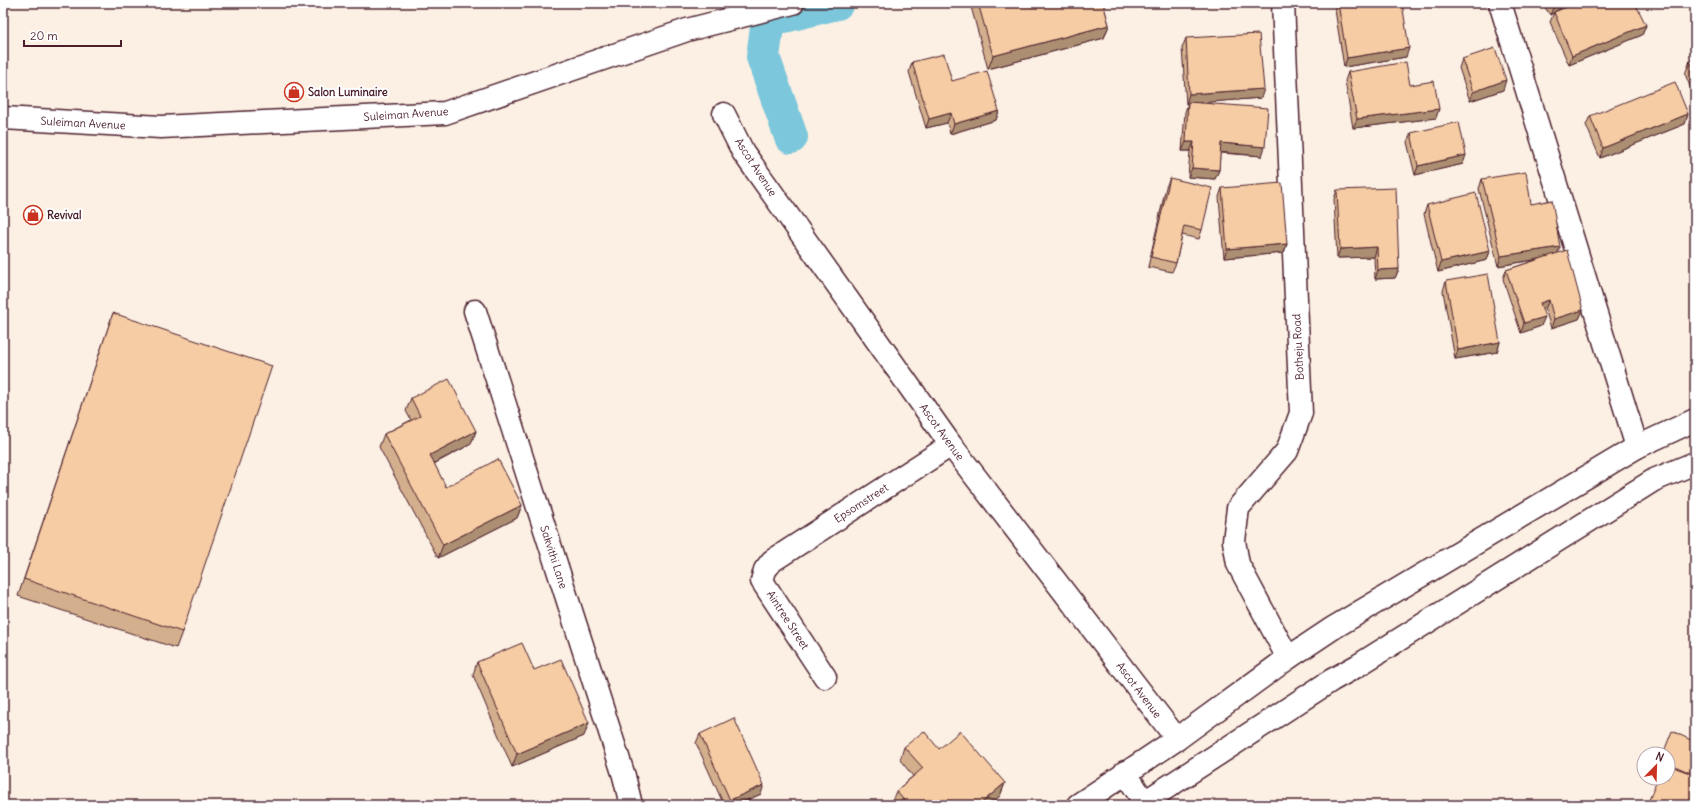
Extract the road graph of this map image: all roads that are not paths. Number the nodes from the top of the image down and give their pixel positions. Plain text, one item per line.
1 (793, 3) edge
2 (1283, 3) edge
3 (1500, 3) edge
4 (724, 114) dead end
5 (3, 118) edge
6 (476, 310) dead end
7 (1695, 420) edge
8 (951, 444) junction
9 (1637, 447) junction
10 (1695, 463) edge
11 (772, 561) joint
12 (1288, 658) junction
13 (825, 677) dead end
14 (1176, 739) junction
15 (1125, 772) junction
16 (1143, 804) edge
17 (631, 805) edge
18 (1078, 805) edge

1 - 5 street, Suleiman Avenue
2 - 12 street, Botheju Road
3 - 9 street
4 - 8 street, Ascot Avenue
6 - 17 street, Sakvithi Lane
7 - 9 street
8 - 11 street, Epsomstreet
8 - 14 street, Ascot Avenue
9 - 12 street
10 - 16 street
11 - 13 street, Aintree Street
12 - 14 street
14 - 15 street
15 - 16 street
15 - 18 street

